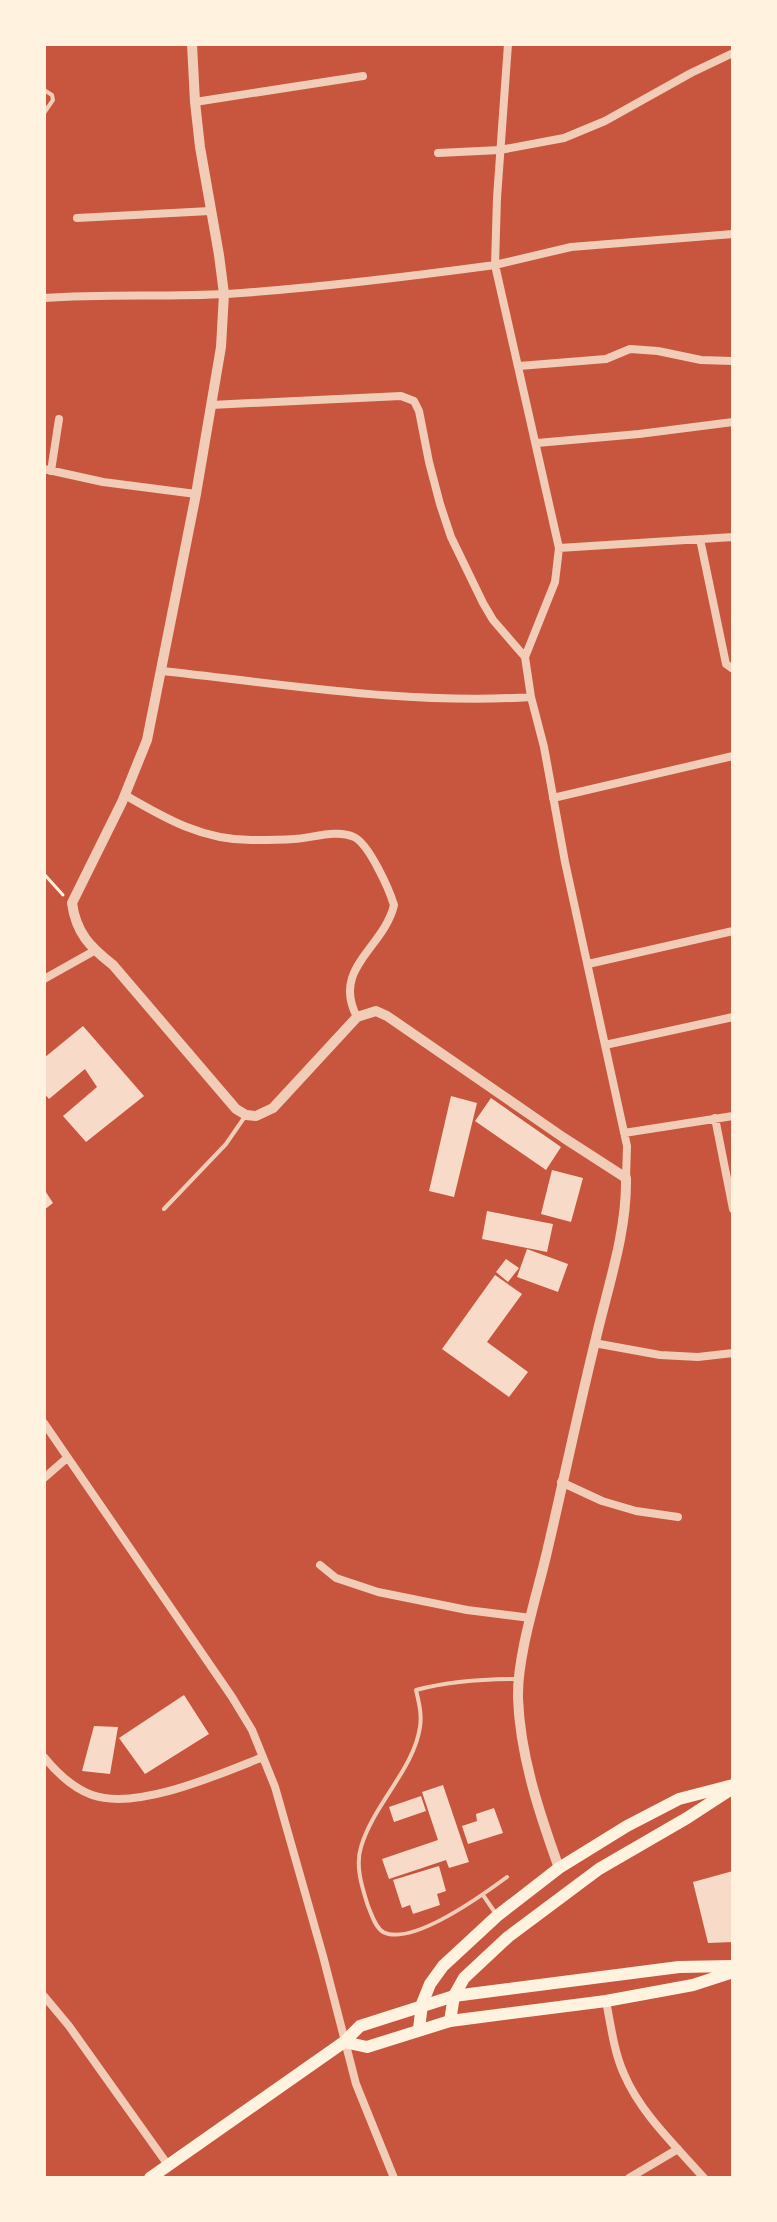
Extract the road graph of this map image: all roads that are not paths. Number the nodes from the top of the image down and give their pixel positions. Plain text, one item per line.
1 (192, 44) edge
2 (508, 44) edge
3 (733, 53) edge
4 (363, 76) dead end
5 (44, 90) edge
6 (195, 102) junction
7 (44, 113) edge
8 (500, 150) junction
9 (438, 153) dead end
10 (210, 211) junction
11 (77, 218) dead end
12 (733, 234) edge
13 (495, 265) junction
14 (224, 294) junction
15 (44, 298) edge
16 (733, 361) edge
17 (519, 366) junction
18 (211, 405) junction
19 (59, 419) dead end
20 (733, 422) edge
21 (537, 443) junction
22 (47, 470) edge
23 (196, 494) junction
24 (733, 537) edge
25 (700, 539) junction
26 (559, 548) junction
27 (525, 657) junction
28 (733, 669) edge
29 (162, 671) junction
30 (531, 697) junction
31 (733, 756) edge
32 (125, 795) junction
33 (553, 798) junction
34 (733, 931) edge
35 (94, 951) junction
36 (588, 964) junction
37 (44, 979) edge
38 (357, 1017) junction
39 (733, 1017) edge
40 (605, 1045) junction
41 (246, 1115) junction
42 (733, 1116) edge
43 (715, 1118) junction
44 (624, 1133) junction
45 (626, 1178) junction
46 (164, 1209) dead end
47 (733, 1209) edge
48 (594, 1343) junction
49 (733, 1353) edge
50 (44, 1423) edge
51 (67, 1458) junction
52 (44, 1478) edge
53 (561, 1482) junction
54 (678, 1517) dead end
55 (320, 1565) dead end
56 (531, 1618) junction
57 (519, 1679) junction
58 (44, 1757) edge
59 (263, 1757) junction
60 (733, 1787) edge
61 (559, 1868) junction
62 (507, 1877) dead end
63 (483, 1895) junction
64 (497, 1916) junction
65 (733, 1969) edge
66 (44, 1996) edge
67 (454, 1996) junction
68 (606, 2001) junction
69 (422, 2004) junction
70 (450, 2021) junction
71 (419, 2029) junction
72 (344, 2042) junction
73 (678, 2149) junction
74 (168, 2165) junction
75 (150, 2178) edge
76 (394, 2178) edge
77 (629, 2178) edge
78 (704, 2178) edge

1 - 6 street
2 - 8 street
3 - 8 street
4 - 6 street
5 - 7 lane
6 - 10 street
8 - 9 street
8 - 13 street
10 - 11 street
10 - 14 street
12 - 13 street
13 - 14 street
13 - 17 street
14 - 15 street
14 - 18 street
16 - 17 street
17 - 21 street
18 - 23 street
18 - 27 street
19 - 22 street
20 - 21 street
21 - 26 street
22 - 23 street
23 - 29 street
24 - 25 street
25 - 26 street
25 - 28 street
26 - 27 street
27 - 30 street
29 - 30 street
29 - 32 street
30 - 33 street
31 - 33 street
32 - 35 street
32 - 38 street
33 - 36 street
34 - 36 street
35 - 37 street
35 - 41 street
36 - 40 street
38 - 41 street
38 - 45 street
39 - 40 street
40 - 44 street
41 - 46 lane
42 - 43 street
43 - 44 street
43 - 47 street
44 - 45 street
45 - 48 street
48 - 49 street
48 - 53 street
50 - 51 street
51 - 52 street
51 - 59 street
53 - 54 street
53 - 56 street
55 - 56 street
56 - 57 street
57 - 61 street
57 - 63 lane
58 - 59 street
59 - 72 street
60 - 61 main road
60 - 67 main road
61 - 64 main road
62 - 63 lane
63 - 64 lane
64 - 69 main road
65 - 67 main road
65 - 68 main road
66 - 74 street
67 - 69 main road
67 - 70 main road
68 - 70 main road
68 - 73 street
69 - 71 main road
69 - 72 main road
70 - 71 main road
71 - 72 main road
72 - 74 main road
72 - 76 street
73 - 77 street
73 - 78 street
74 - 75 main road

